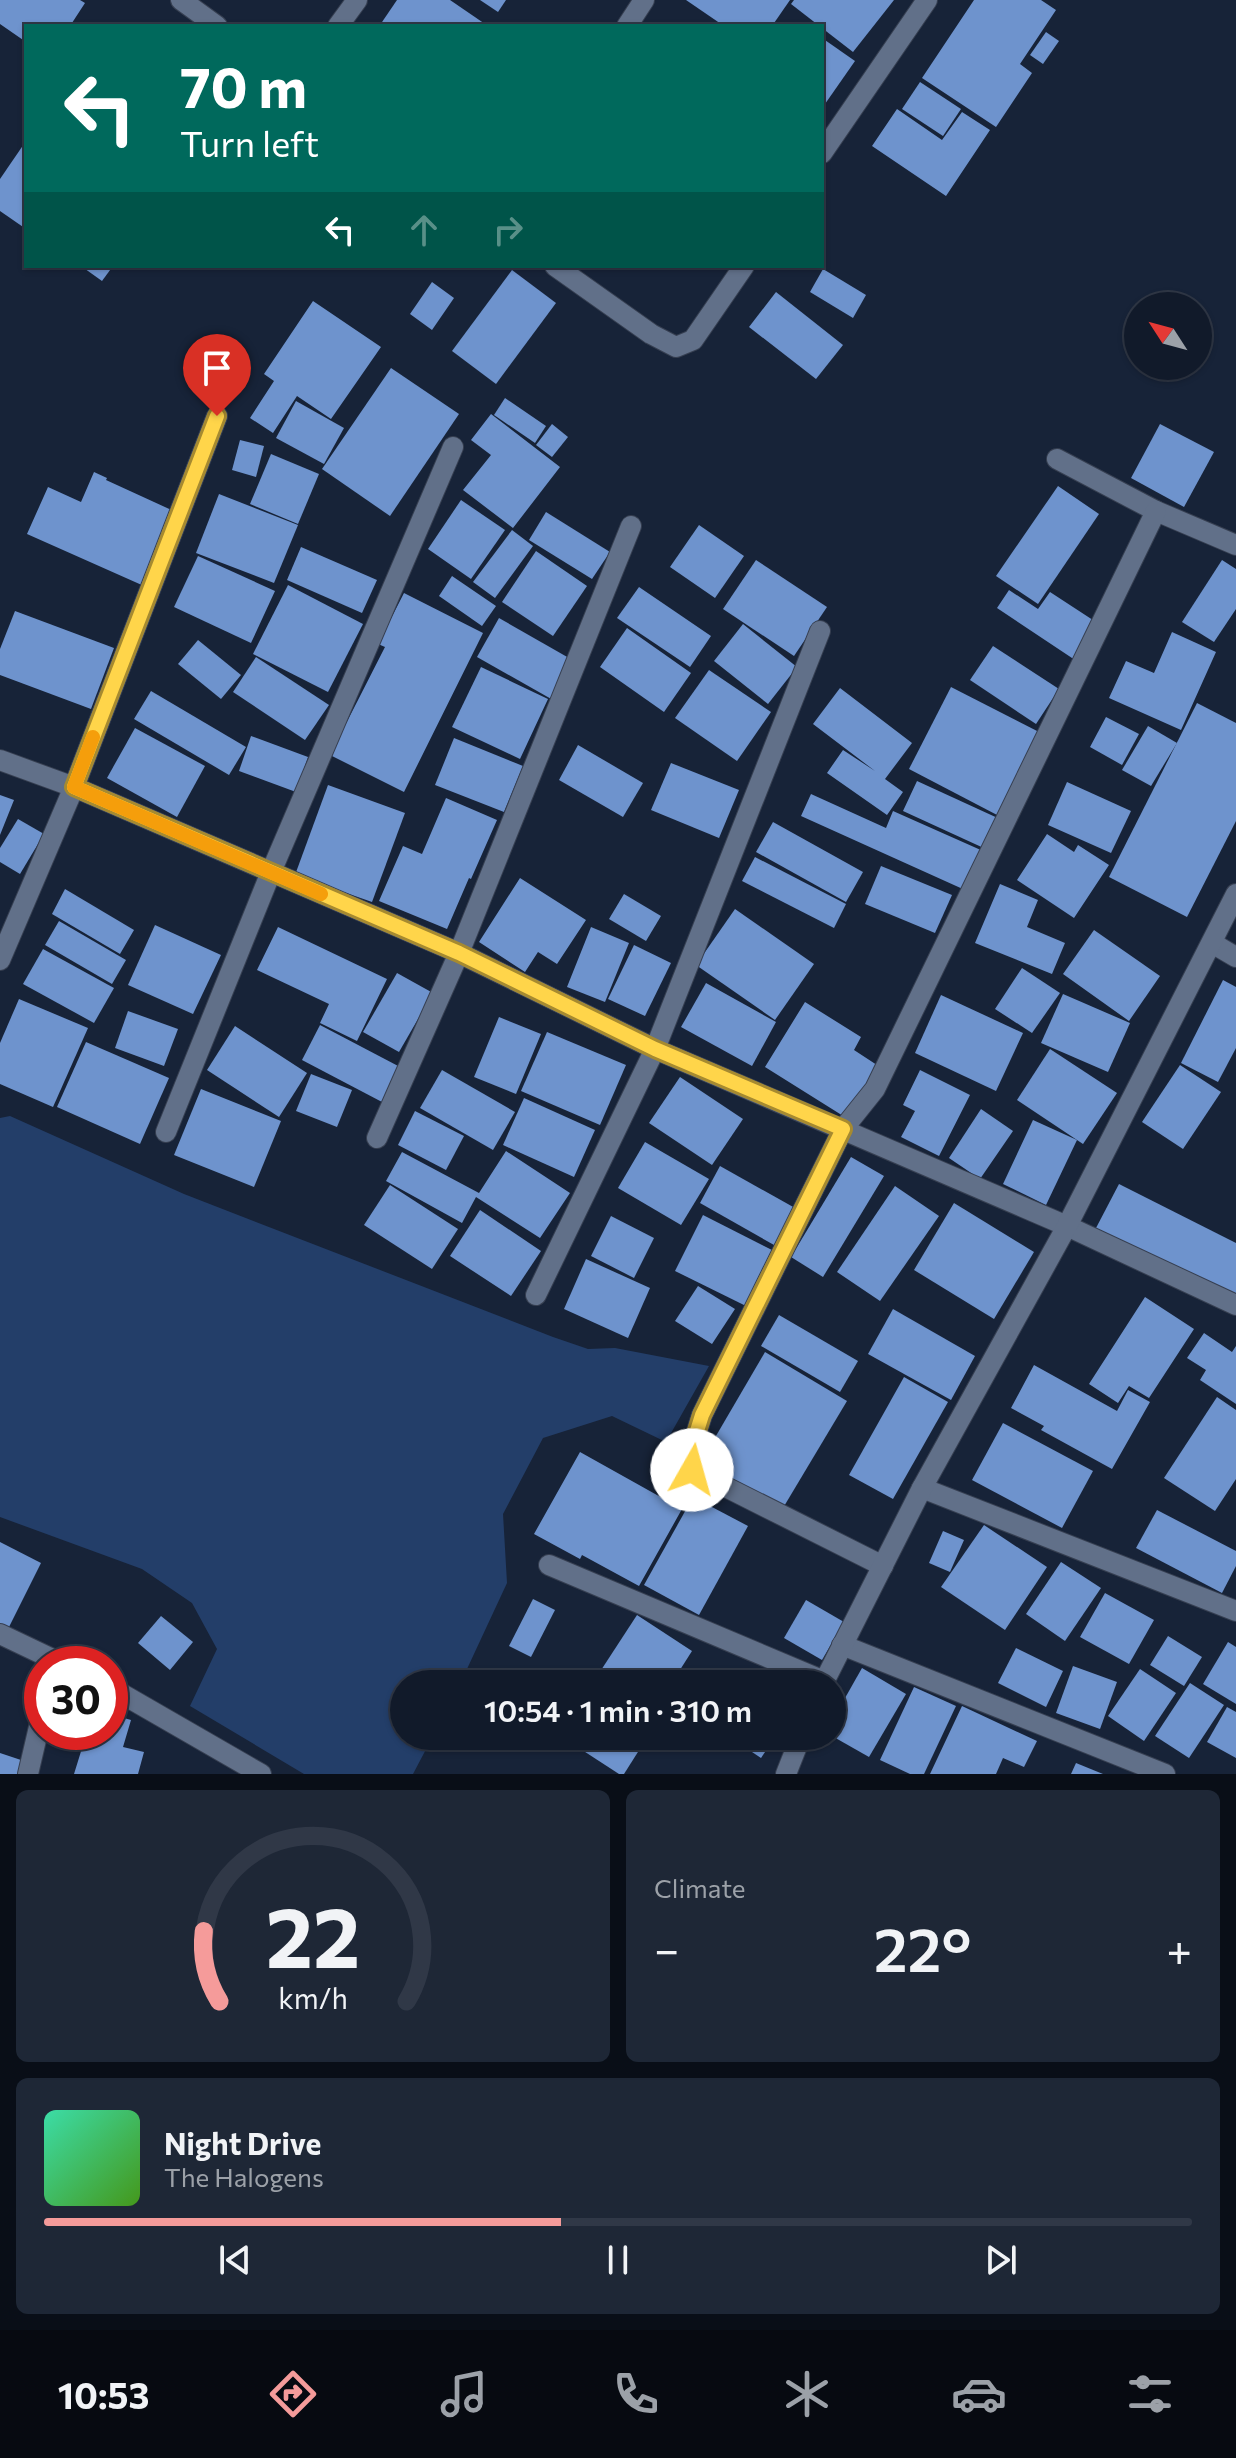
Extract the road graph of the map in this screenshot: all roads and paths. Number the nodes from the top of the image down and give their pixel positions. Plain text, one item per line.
1 (181, 0) edge
2 (357, 0) edge
3 (644, 0) edge
4 (927, 0) edge
5 (214, 24) edge
6 (339, 24) edge
7 (628, 24) edge
8 (824, 150) edge
9 (558, 268) edge
10 (743, 268) edge
11 (217, 416) dead end
12 (453, 447) dead end
13 (1057, 459) dead end
14 (1156, 511) junction
15 (631, 526) dead end
16 (1236, 545) edge
17 (820, 631) dead end
18 (0, 760) edge
19 (74, 787) junction
20 (271, 872) junction
21 (1236, 894) edge
22 (1212, 943) junction
23 (459, 953) junction
24 (1236, 957) edge
25 (0, 960) edge
26 (655, 1049) junction
27 (843, 1129) junction
28 (166, 1132) dead end
29 (377, 1138) dead end
30 (1067, 1226) junction
31 (536, 1295) dead end
32 (1236, 1305) edge
33 (922, 1488) junction
34 (549, 1565) dead end
35 (883, 1566) junction
36 (1236, 1611) edge
37 (0, 1634) edge
38 (842, 1645) junction
39 (24, 1646) edge
40 (795, 1670) edge
41 (829, 1670) edge
42 (128, 1697) edge
43 (34, 1750) edge
44 (795, 1750) edge
45 (28, 1774) edge
46 (261, 1774) edge
47 (786, 1774) edge
48 (1165, 1774) edge

1 - 5 street
2 - 6 street
3 - 7 street
4 - 8 street
9 - 10 street
11 - 19 street
12 - 20 street
13 - 14 street
14 - 16 street
14 - 27 street
15 - 23 street
17 - 26 street
18 - 19 street
19 - 20 street
19 - 25 street
20 - 23 street
20 - 28 street
21 - 22 street
22 - 24 street
22 - 30 street
23 - 26 street
23 - 29 street
26 - 27 street
26 - 31 street
27 - 30 street
27 - 35 street
30 - 32 street
30 - 33 street
33 - 35 street
33 - 36 street
34 - 40 street
35 - 38 street
37 - 39 street
38 - 41 street
38 - 48 street
42 - 46 street
43 - 45 street
44 - 47 street

